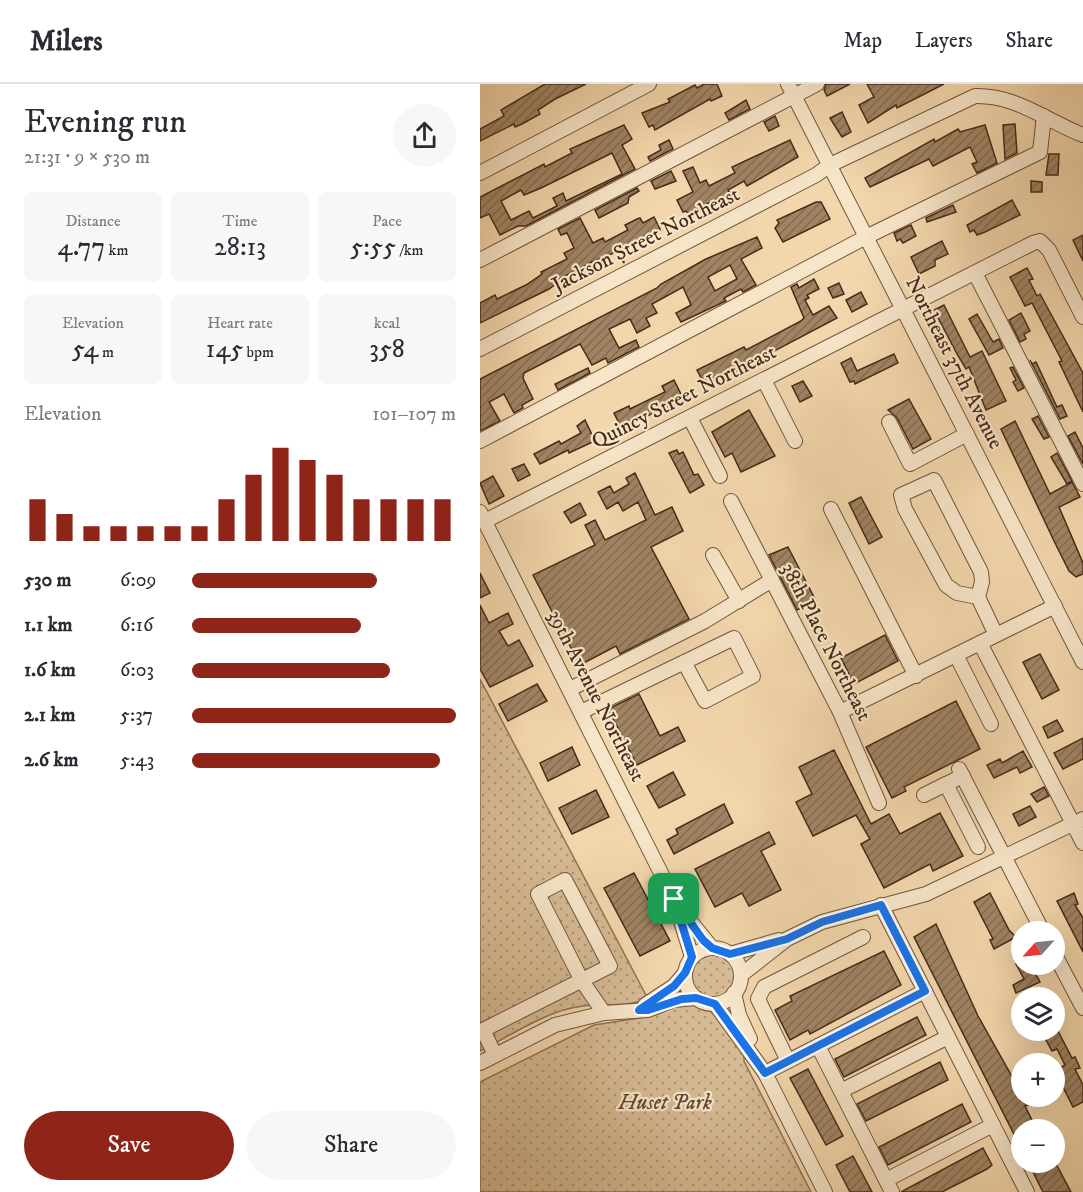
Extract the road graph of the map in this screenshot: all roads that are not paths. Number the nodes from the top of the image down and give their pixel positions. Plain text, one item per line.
1 (649, 84) edge
2 (817, 84) edge
3 (791, 90) edge
4 (1044, 116) junction
5 (1083, 135) edge
6 (830, 165) junction
7 (480, 173) edge
8 (866, 237) junction
9 (480, 260) edge
10 (975, 273) junction
11 (903, 310) junction
12 (1083, 317) edge
13 (480, 349) edge
14 (764, 380) junction
15 (690, 418) junction
16 (889, 422) dead end
17 (967, 434) junction
18 (480, 441) edge
19 (795, 441) dead end
20 (720, 477) dead end
21 (1083, 484) edge
22 (731, 501) dead end
23 (831, 509) dead end
24 (482, 517) edge
25 (713, 555) dead end
26 (772, 580) junction
27 (978, 597) junction
28 (739, 601) junction
29 (1054, 606) junction
30 (996, 635) junction
31 (980, 643) junction
32 (956, 655) junction
33 (684, 662) junction
34 (1083, 662) edge
35 (916, 676) junction
36 (570, 689) junction
37 (581, 712) junction
38 (840, 712) junction
39 (991, 724) dead end
40 (946, 784) junction
41 (924, 795) dead end
42 (879, 803) dead end
43 (1078, 821) edge
44 (1083, 843) edge
45 (978, 847) dead end
46 (1005, 858) junction
47 (674, 899) junction
48 (881, 905) junction
49 (1037, 921) edge
50 (863, 937) dead end
51 (787, 939) junction
52 (712, 948) junction
53 (730, 954) junction
54 (692, 957) junction
55 (685, 973) junction
56 (1065, 974) edge
57 (741, 975) junction
58 (582, 981) junction
59 (925, 991) junction
60 (734, 993) junction
61 (696, 998) junction
62 (715, 1004) junction
63 (1083, 1008) edge
64 (639, 1010) junction
65 (604, 1013) junction
66 (948, 1037) junction
67 (818, 1046) junction
68 (495, 1055) junction
69 (756, 1061) junction
70 (788, 1061) junction
71 (480, 1063) edge
72 (765, 1073) junction
73 (841, 1091) junction
74 (993, 1125) junction
75 (889, 1186) edge
76 (825, 1192) edge
77 (1027, 1192) edge

1 - 7 street
2 - 3 street
3 - 6 street, Northeast 37th Avenue
3 - 9 street
4 - 5 street, Jackson Street Northeast
4 - 6 street, Jackson Street Northeast
4 - 8 street
6 - 8 street, Northeast 37th Avenue
6 - 13 street, Jackson Street Northeast
8 - 11 street, Northeast 37th Avenue
8 - 18 street
10 - 11 street, Quincy Street Northeast
10 - 12 street, Quincy Street Northeast
10 - 21 street
11 - 14 street, Quincy Street Northeast
11 - 17 street, Northeast 37th Avenue
14 - 15 street, Quincy Street Northeast
14 - 19 street
15 - 20 street
15 - 24 street, Quincy Street Northeast
16 - 17 street
17 - 29 street, Northeast 37th Avenue
22 - 26 street, 38th Place Northeast
23 - 35 street
24 - 36 street, 39th Avenue Northeast
25 - 28 street
26 - 28 street
26 - 38 street, 38th Place Northeast
27 - 27 street
27 - 30 street
28 - 36 street
29 - 30 street
29 - 34 street, Northeast 37th Avenue
30 - 31 street
31 - 32 street
31 - 43 street
32 - 35 street
32 - 39 street
33 - 33 street
33 - 37 street
35 - 38 street
36 - 37 street, 39th Avenue Northeast
37 - 47 street, 39th Avenue Northeast
38 - 42 street, 38th Place Northeast
40 - 41 street
40 - 45 street
40 - 46 street
43 - 44 street
43 - 46 street
46 - 48 street
46 - 49 street
47 - 52 street, 39th Avenue Northeast
47 - 54 street, 39th Avenue Northeast
48 - 51 street
48 - 59 street
50 - 70 street
51 - 53 street
51 - 57 street
52 - 53 street
52 - 54 street
53 - 57 street
54 - 55 street
55 - 61 street
55 - 64 street
56 - 63 street
57 - 60 street
58 - 58 street
58 - 65 street
58 - 68 street
59 - 66 street
59 - 67 street
60 - 62 street
60 - 69 street
61 - 62 street
61 - 64 street
62 - 69 street
64 - 65 street
65 - 68 street
66 - 73 street
66 - 74 street
67 - 70 street
67 - 73 street
68 - 71 street
69 - 72 street
70 - 72 street
72 - 76 street
73 - 75 street
74 - 75 street
74 - 77 street

